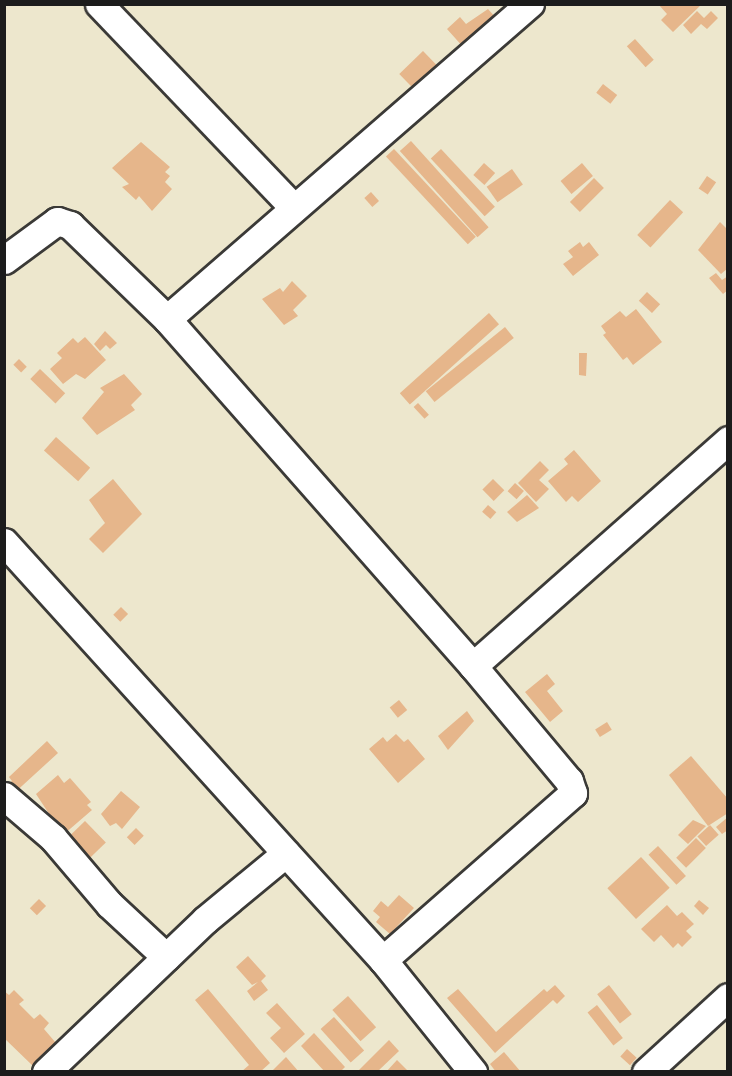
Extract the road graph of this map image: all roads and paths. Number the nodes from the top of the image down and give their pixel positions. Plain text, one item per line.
1 (99, 4) edge
2 (530, 4) edge
3 (294, 208) junction
4 (4, 260) edge
5 (167, 319) junction
6 (728, 440) edge
7 (4, 542) edge
8 (473, 666) junction
9 (4, 796) edge
10 (286, 852) junction
11 (166, 957) junction
12 (383, 960) junction
13 (728, 997) edge
14 (46, 1071) edge
15 (473, 1071) edge
16 (646, 1071) edge

1 - 3 street
2 - 3 street
3 - 5 street
4 - 5 street
5 - 8 street
6 - 8 street
7 - 10 street
8 - 12 street
9 - 11 street
10 - 11 street
10 - 12 street
11 - 14 street
12 - 15 street
13 - 16 street

